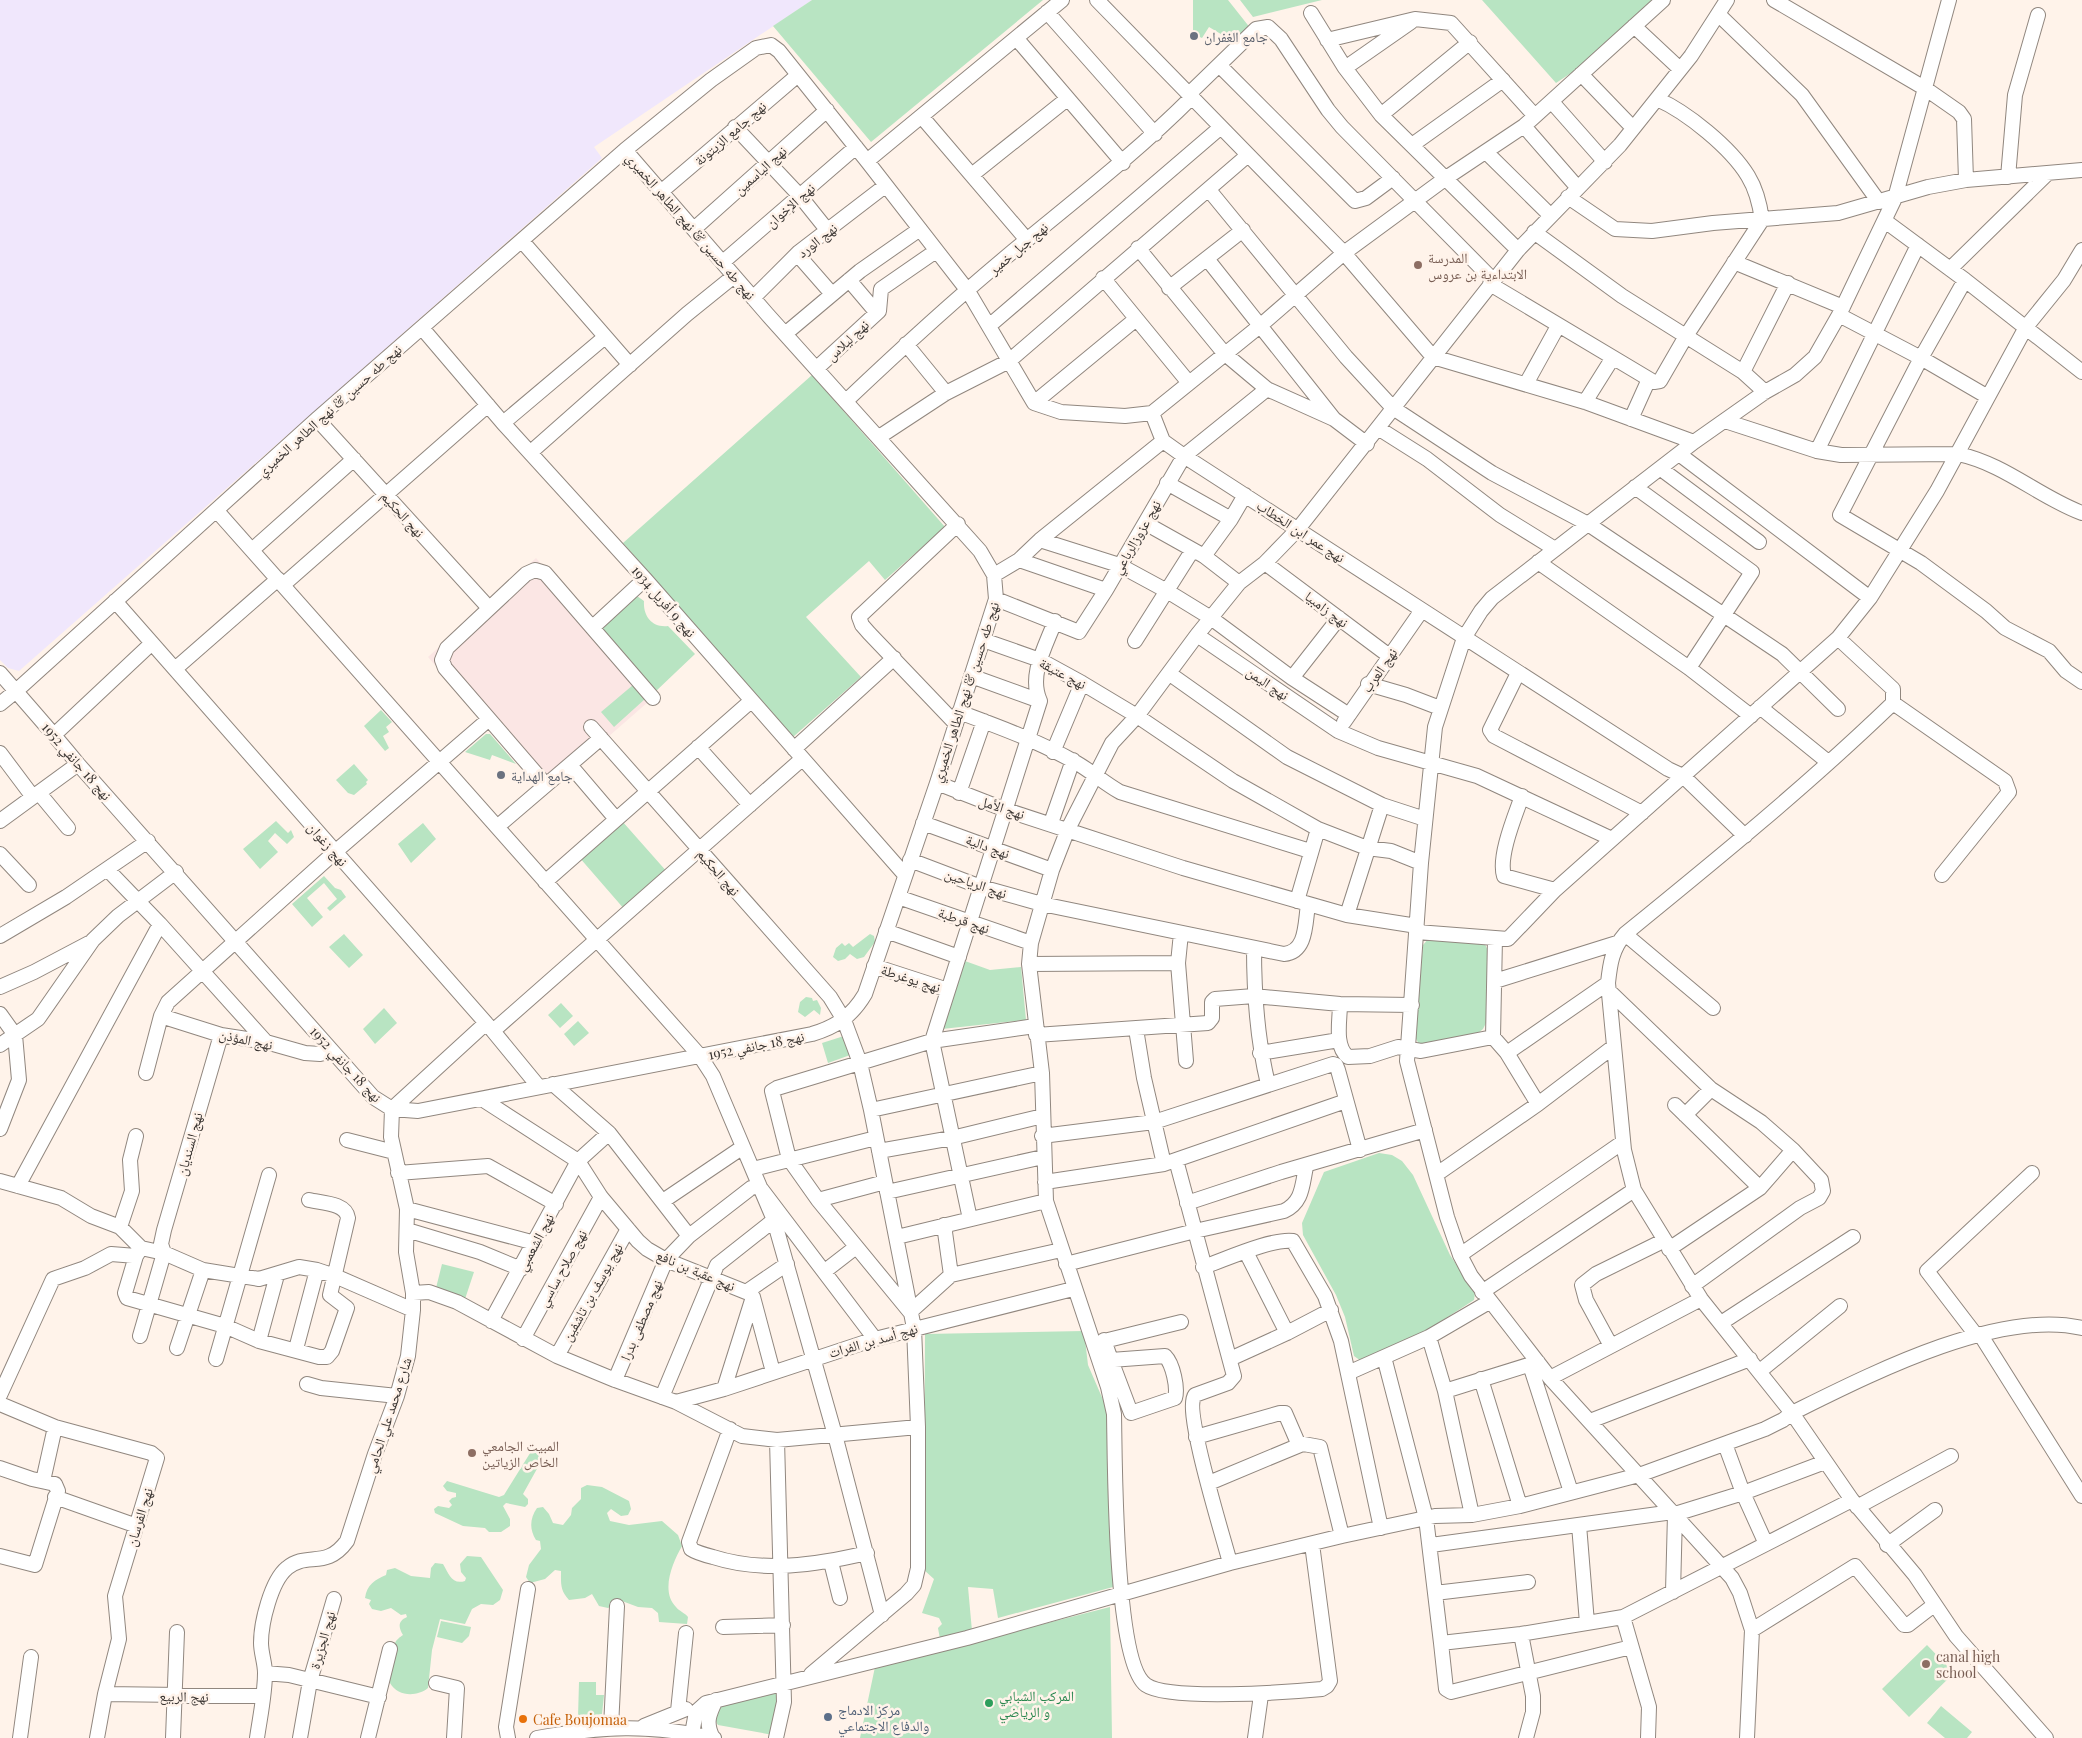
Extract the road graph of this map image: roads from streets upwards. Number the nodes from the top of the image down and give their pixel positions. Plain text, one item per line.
1 (1062, 0) edge
2 (1096, 0) edge
3 (1663, 0) edge
4 (1727, 0) edge
5 (1774, 0) edge
6 (1949, 0) edge
7 (1047, 12) junction
8 (1311, 13) dead end
9 (1718, 14) junction
10 (2038, 15) dead end
11 (1416, 19) junction
12 (1634, 26) junction
13 (1016, 40) junction
14 (1327, 40) junction
15 (1470, 42) junction
16 (1219, 65) junction
17 (1345, 68) junction
18 (1680, 69) junction
19 (798, 74) junction
20 (1581, 74) junction
21 (1503, 80) junction
22 (1926, 89) junction
23 (1190, 96) junction
24 (1067, 99) junction
25 (1657, 99) junction
26 (1552, 102) junction
27 (827, 110) junction
28 (1381, 115) junction
29 (1535, 116) junction
30 (922, 117) junction
31 (1524, 126) junction
32 (736, 127) junction
33 (1221, 127) junction
34 (1633, 128) junction
35 (1155, 134) junction
36 (1412, 145) junction
37 (856, 147) junction
38 (624, 150) junction
39 (1487, 153) junction
40 (1248, 155) junction
41 (867, 160) junction
42 (768, 162) junction
43 (1123, 162) junction
44 (1605, 162) junction
45 (2082, 170) edge
46 (2048, 173) junction
47 (973, 174) junction
48 (2008, 177) junction
49 (1393, 178) junction
50 (1446, 178) junction
51 (1966, 180) junction
52 (885, 186) junction
53 (1209, 190) junction
54 (662, 191) junction
55 (1573, 193) junction
56 (800, 196) junction
57 (1895, 198) junction
58 (1416, 201) junction
59 (1879, 202) junction
60 (1550, 215) junction
61 (1762, 220) junction
62 (1886, 221) junction
63 (694, 229) junction
64 (920, 229) junction
65 (1243, 230) junction
66 (828, 231) junction
67 (1534, 232) junction
68 (522, 240) junction
69 (1026, 240) junction
70 (1918, 245) junction
71 (1138, 248) junction
72 (1518, 250) junction
73 (936, 251) junction
74 (1344, 253) junction
75 (2081, 253) edge
76 (797, 254) junction
77 (1208, 260) junction
78 (723, 262) junction
79 (1734, 262) junction
80 (1950, 269) junction
81 (734, 276) junction
82 (1103, 278) junction
83 (849, 280) junction
84 (1965, 280) junction
85 (1491, 282) junction
86 (1788, 284) junction
87 (1169, 288) junction
88 (968, 291) junction
89 (832, 294) junction
90 (1296, 295) junction
91 (753, 298) junction
92 (1841, 311) junction
93 (876, 313) junction
94 (1136, 319) junction
95 (1261, 325) junction
96 (988, 326) junction
97 (1558, 326) junction
98 (2026, 327) junction
99 (422, 328) junction
100 (785, 334) junction
101 (1874, 335) junction
102 (1686, 336) junction
103 (605, 337) junction
104 (906, 344) junction
105 (1224, 353) junction
106 (1433, 357) junction
107 (1921, 358) junction
108 (1612, 359) junction
109 (1009, 361) junction
110 (630, 365) junction
111 (816, 368) junction
112 (1743, 372) junction
113 (2082, 372) edge
114 (1649, 379) junction
115 (1189, 383) junction
116 (1526, 384) junction
117 (1268, 389) junction
118 (1765, 392) junction
119 (946, 394) junction
120 (1988, 397) junction
121 (846, 401) junction
122 (1585, 402) junction
123 (1034, 403) junction
124 (488, 405) junction
125 (1393, 408) junction
126 (1152, 413) junction
127 (317, 419) junction
128 (1334, 419) junction
129 (1631, 419) junction
130 (1725, 421) junction
131 (503, 423) junction
132 (1378, 428) junction
133 (878, 437) junction
134 (1163, 441) junction
135 (1694, 442) junction
136 (1367, 444) junction
137 (1817, 451) junction
138 (531, 452) junction
139 (1679, 454) junction
140 (1872, 454) junction
141 (1958, 454) junction
142 (1184, 456) junction
143 (354, 460) junction
144 (1661, 469) junction
145 (1167, 483) junction
146 (1635, 487) junction
147 (386, 495) junction
148 (1245, 495) junction
149 (217, 510) junction
150 (2082, 513) edge
151 (1231, 519) junction
152 (1144, 523) junction
153 (958, 524) junction
154 (1588, 524) junction
155 (1298, 529) junction
156 (1040, 540) junction
157 (1759, 542) dead end
158 (252, 550) junction
159 (1555, 550) junction
160 (1899, 551) junction
161 (1198, 554) junction
162 (1019, 560) junction
163 (1538, 562) junction
164 (1265, 563) junction
165 (1119, 565) junction
166 (994, 575) junction
167 (645, 579) junction
168 (280, 582) junction
169 (1239, 584) junction
170 (1106, 590) junction
171 (1167, 591) junction
172 (1870, 598) junction
173 (996, 599) junction
174 (115, 601) junction
175 (489, 608) junction
176 (1422, 610) junction
177 (1724, 614) junction
178 (1211, 618) junction
179 (1339, 618) junction
180 (1055, 621) junction
181 (593, 627) junction
182 (1197, 635) junction
183 (1464, 638) junction
184 (1838, 638) junction
185 (983, 640) junction
186 (1135, 641) dead end
187 (152, 643) junction
188 (1388, 656) junction
189 (894, 658) junction
190 (1040, 660) junction
191 (1689, 668) junction
192 (175, 669) junction
193 (1800, 672) junction
194 (0, 673) edge
195 (1518, 673) junction
196 (1170, 674) junction
197 (971, 676) junction
198 (1292, 678) junction
199 (2082, 682) edge
200 (1082, 683) junction
201 (1368, 684) junction
202 (16, 691) junction
203 (653, 698) dead end
204 (751, 701) junction
205 (1040, 701) junction
206 (1893, 702) junction
207 (0, 704) edge
208 (1440, 708) junction
209 (1838, 708) dead end
210 (1756, 711) junction
211 (1349, 715) junction
212 (1138, 716) junction
213 (957, 718) junction
214 (489, 719) junction
215 (984, 721) junction
216 (591, 726) dead end
217 (1338, 731) junction
218 (54, 735) junction
219 (1029, 737) junction
220 (601, 738) junction
221 (698, 747) junction
222 (1053, 752) junction
223 (0, 753) edge
224 (798, 754) junction
225 (1073, 760) junction
226 (1430, 761) junction
227 (439, 762) junction
228 (1828, 762) junction
229 (78, 764) junction
230 (570, 765) junction
231 (1094, 774) junction
232 (1683, 776) junction
233 (936, 783) junction
234 (546, 785) junction
235 (648, 792) junction
236 (959, 793) junction
237 (36, 795) junction
238 (1522, 796) junction
239 (750, 805) junction
240 (1382, 806) junction
241 (1006, 810) junction
242 (1642, 812) junction
243 (616, 819) junction
244 (1425, 819) junction
245 (0, 820) edge
246 (923, 823) junction
247 (1051, 823) junction
248 (497, 827) junction
249 (68, 828) dead end
250 (1068, 829) junction
251 (1318, 830) junction
252 (1745, 836) junction
253 (1612, 839) junction
254 (148, 841) junction
255 (993, 848) junction
256 (1367, 848) junction
257 (699, 850) junction
258 (1310, 851) junction
259 (335, 852) junction
260 (0, 854) edge
261 (910, 860) junction
262 (1421, 863) junction
263 (107, 869) junction
264 (1052, 870) junction
265 (176, 872) junction
266 (1942, 875) dead end
267 (905, 876) junction
268 (545, 882) junction
269 (29, 885) dead end
270 (981, 886) junction
271 (1555, 890) junction
272 (898, 897) junction
273 (138, 901) junction
274 (1303, 903) junction
275 (1042, 904) junction
276 (1347, 915) junction
277 (970, 922) junction
278 (160, 924) junction
279 (1417, 929) junction
280 (886, 931) junction
281 (1180, 933) junction
282 (0, 936) edge
283 (1495, 938) junction
284 (1621, 939) junction
285 (93, 940) junction
286 (597, 940) junction
287 (237, 941) junction
288 (1031, 943) junction
289 (1254, 948) junction
290 (959, 957) junction
291 (1178, 963) junction
292 (1029, 964) junction
293 (874, 966) junction
294 (202, 972) junction
295 (1495, 981) junction
296 (0, 987) edge
297 (1608, 987) junction
298 (948, 990) junction
299 (1254, 996) junction
300 (1340, 1004) junction
301 (1412, 1005) junction
302 (1713, 1008) dead end
303 (0, 1014) edge
304 (161, 1016) junction
305 (844, 1020) junction
306 (1182, 1025) junction
307 (490, 1027) junction
308 (1136, 1028) junction
309 (1036, 1031) junction
310 (15, 1035) junction
311 (222, 1035) junction
312 (1493, 1037) junction
313 (266, 1042) junction
314 (932, 1042) junction
315 (0, 1045) edge
316 (1613, 1047) junction
317 (1407, 1048) junction
318 (332, 1052) junction
319 (1260, 1053) junction
320 (1340, 1053) junction
321 (1507, 1053) junction
322 (700, 1056) junction
323 (1186, 1061) dead end
324 (860, 1063) junction
325 (146, 1073) dead end
326 (1042, 1073) junction
327 (553, 1084) junction
328 (1268, 1084) junction
329 (539, 1087) junction
330 (1711, 1089) junction
331 (943, 1094) junction
332 (482, 1099) junction
333 (1346, 1102) junction
334 (1538, 1104) junction
335 (392, 1109) junction
336 (871, 1110) junction
337 (1043, 1116) junction
338 (1154, 1122) junction
339 (0, 1129) edge
340 (1426, 1130) junction
341 (609, 1133) junction
342 (136, 1136) dead end
343 (1042, 1136) junction
344 (952, 1138) junction
345 (347, 1140) dead end
346 (1623, 1142) junction
347 (877, 1144) junction
348 (743, 1147) junction
349 (1360, 1150) junction
350 (1792, 1150) junction
351 (394, 1152) junction
352 (1043, 1157) junction
353 (789, 1159) junction
354 (578, 1161) junction
355 (1170, 1162) junction
356 (1306, 1166) junction
357 (752, 1169) junction
358 (398, 1173) junction
359 (2032, 1173) dead end
360 (1437, 1174) junction
361 (269, 1175) dead end
362 (960, 1176) junction
363 (0, 1181) edge
364 (1045, 1182) junction
365 (18, 1186) junction
366 (759, 1186) junction
367 (886, 1187) junction
368 (1760, 1188) junction
369 (1634, 1190) junction
370 (602, 1197) junction
371 (309, 1200) dead end
372 (818, 1200) junction
373 (663, 1201) junction
374 (1046, 1201) junction
375 (1188, 1203) junction
376 (556, 1204) junction
377 (407, 1209) junction
378 (970, 1218) junction
379 (774, 1220) junction
380 (944, 1225) junction
381 (120, 1227) junction
382 (628, 1229) junction
383 (407, 1230) junction
384 (1195, 1231) junction
385 (689, 1236) junction
386 (897, 1237) junction
387 (1853, 1237) dead end
388 (535, 1243) junction
389 (1666, 1245) junction
390 (856, 1247) junction
391 (1061, 1250) junction
392 (139, 1252) junction
393 (1246, 1252) junction
394 (164, 1253) junction
395 (1460, 1255) junction
396 (666, 1260) junction
397 (787, 1264) junction
398 (1066, 1264) junction
399 (1203, 1267) junction
400 (521, 1269) junction
401 (203, 1270) junction
402 (317, 1270) junction
403 (825, 1271) junction
404 (277, 1275) junction
405 (239, 1276) junction
406 (335, 1276) junction
407 (951, 1276) junction
408 (711, 1278) junction
409 (1692, 1286) junction
410 (1073, 1288) junction
411 (413, 1293) junction
412 (751, 1294) junction
413 (1486, 1297) junction
414 (1701, 1299) junction
415 (150, 1306) junction
416 (1840, 1306) dead end
417 (413, 1310) junction
418 (1330, 1310) junction
419 (910, 1312) junction
420 (188, 1316) junction
421 (491, 1321) junction
422 (1181, 1322) dead end
423 (1721, 1324) junction
424 (225, 1326) junction
425 (914, 1328) junction
426 (2082, 1328) edge
427 (1287, 1333) junction
428 (1978, 1335) junction
429 (140, 1336) dead end
430 (1429, 1337) junction
431 (523, 1339) junction
432 (875, 1339) junction
433 (259, 1341) junction
434 (1098, 1342) junction
435 (1611, 1346) junction
436 (177, 1348) dead end
437 (296, 1349) junction
438 (557, 1356) junction
439 (1384, 1357) junction
440 (814, 1358) junction
441 (216, 1359) dead end
442 (1230, 1359) junction
443 (1750, 1359) junction
444 (1112, 1360) junction
445 (1534, 1363) junction
446 (1760, 1371) junction
447 (772, 1372) junction
448 (1348, 1373) junction
449 (1550, 1378) junction
450 (1481, 1379) junction
451 (615, 1380) junction
452 (307, 1384) dead end
453 (724, 1389) junction
454 (1445, 1391) junction
455 (0, 1395) edge
456 (397, 1396) junction
457 (662, 1397) junction
458 (676, 1402) junction
459 (0, 1404) edge
460 (1792, 1413) junction
461 (1590, 1421) junction
462 (55, 1426) junction
463 (918, 1427) junction
464 (730, 1429) junction
465 (835, 1434) junction
466 (1196, 1437) junction
467 (777, 1440) junction
468 (1725, 1444) junction
469 (1300, 1445) junction
470 (1951, 1456) dead end
471 (1825, 1462) junction
472 (0, 1468) edge
473 (1639, 1475) junction
474 (43, 1481) junction
475 (1209, 1483) junction
476 (1571, 1492) junction
477 (1743, 1493) junction
478 (2082, 1496) edge
479 (55, 1497) junction
480 (1855, 1504) junction
481 (1520, 1506) junction
482 (1936, 1510) dead end
483 (1674, 1513) junction
484 (1472, 1515) junction
485 (1426, 1518) junction
486 (1579, 1525) junction
487 (137, 1526) junction
488 (1381, 1528) junction
489 (1342, 1536) junction
490 (1312, 1544) junction
491 (1766, 1544) junction
492 (1431, 1545) junction
493 (1887, 1545) junction
494 (867, 1553) junction
495 (0, 1556) edge
496 (830, 1562) junction
497 (1230, 1564) junction
498 (781, 1565) junction
499 (1724, 1567) junction
500 (1528, 1582) dead end
501 (528, 1589) dead end
502 (1673, 1592) junction
503 (1436, 1593) junction
504 (1121, 1595) junction
505 (840, 1598) dead end
506 (334, 1599) dead end
507 (1934, 1605) junction
508 (617, 1606) dead end
509 (882, 1615) junction
510 (1623, 1617) junction
511 (1588, 1623) junction
512 (783, 1625) junction
513 (723, 1627) dead end
514 (1752, 1630) junction
515 (177, 1632) dead end
516 (686, 1633) dead end
517 (1521, 1634) junction
518 (1441, 1643) junction
519 (1631, 1647) junction
520 (390, 1649) dead end
521 (31, 1658) dead end
522 (265, 1673) junction
523 (1527, 1673) junction
524 (808, 1676) junction
525 (310, 1681) junction
526 (436, 1683) dead end
527 (784, 1683) junction
528 (105, 1694) junction
529 (1260, 1695) junction
530 (174, 1696) junction
531 (262, 1696) junction
532 (379, 1697) junction
533 (711, 1702) junction
534 (678, 1711) junction
535 (611, 1727) junction
536 (641, 1728) junction
537 (692, 1734) junction
538 (20, 1738) edge
539 (97, 1738) edge
540 (173, 1738) edge
541 (257, 1738) edge
542 (300, 1738) edge
543 (368, 1738) edge
544 (454, 1738) edge
545 (508, 1738) edge
546 (537, 1738) edge
547 (713, 1738) edge
548 (776, 1738) edge
549 (1256, 1738) edge
550 (1526, 1738) edge
551 (1648, 1738) edge
552 (1747, 1738) edge
553 (2046, 1738) edge

1 - 7 street
2 - 23 street
3 - 12 street
4 - 9 street
5 - 22 street
6 - 22 street
7 - 13 street
7 - 35 street
8 - 14 street
9 - 18 street
9 - 59 street
10 - 48 street
11 - 14 street
11 - 15 street
11 - 17 street
12 - 18 street
12 - 20 street
13 - 24 street
13 - 30 street
14 - 17 street
15 - 21 street
15 - 28 street
16 - 23 street, نهج جبل خمير
16 - 49 street
16 - 49 street, نهج جبل خمير
17 - 28 street
18 - 25 street
19 - 27 street
19 - 32 street, نهج جامع الزيتونة
19 - 38 street
20 - 26 street
20 - 34 street
21 - 29 street
21 - 36 street
22 - 51 street
22 - 57 street
23 - 33 street
23 - 35 street, نهج جبل خمير
24 - 43 street
24 - 47 street
25 - 34 street
25 - 61 street
26 - 29 street
26 - 44 street
27 - 37 street
27 - 42 street, نهج الياسمين
28 - 36 street
29 - 31 street
30 - 41 street
30 - 47 street
31 - 39 street
31 - 55 street
32 - 42 street
32 - 54 street, نهج جامع الزيتونة
33 - 40 street
33 - 96 street
34 - 44 street
35 - 43 street, نهج جبل خمير
36 - 50 street
37 - 41 street
37 - 56 street, نهج الإخوان
38 - 54 street, نهج طه حسين & نهج الطاهر الخميري
38 - 68 street, نهج طه حسين & نهج الطاهر الخميري
39 - 50 street
39 - 60 street
40 - 53 street
40 - 74 street
41 - 52 street
42 - 56 street
42 - 63 street, نهج الياسمين
43 - 69 street, نهج جبل خمير
44 - 55 street
45 - 46 street
46 - 48 street
46 - 80 street
47 - 69 street
48 - 51 street
49 - 58 street
50 - 58 street
50 - 72 street
51 - 57 street
52 - 64 street
52 - 66 street, نهج الورد
53 - 65 street
53 - 71 street
54 - 63 street, نهج طه حسين & نهج الطاهر الخميري
55 - 60 street
55 - 61 street
56 - 66 street
56 - 78 street, نهج الإخوان
57 - 59 street
57 - 62 street
58 - 74 street
58 - 85 street
59 - 61 street
60 - 67 street
61 - 79 street
62 - 70 street
62 - 92 street
63 - 78 street, نهج طه حسين & نهج الطاهر الخميري
64 - 73 street
64 - 83 street
65 - 77 street
65 - 90 street
66 - 76 street, نهج الورد
67 - 72 street
67 - 102 street
68 - 99 street, نهج طه حسين & نهج الطاهر الخميري
68 - 103 street
69 - 88 street, نهج جبل خمير
70 - 80 street
70 - 101 street
71 - 82 street
71 - 87 street
72 - 85 street
73 - 88 street
73 - 93 street, نهج ليلاس
74 - 90 street
74 - 106 street
75 - 98 street
76 - 89 street
76 - 91 street, نهج الورد
77 - 87 street
77 - 95 street
78 - 81 street, نهج طه حسين & نهج الطاهر الخميري
79 - 86 street
79 - 102 street
80 - 84 street
81 - 91 street, نهج طه حسين & نهج الطاهر الخميري
81 - 110 street
82 - 94 street
82 - 109 street
83 - 89 street
83 - 93 street
84 - 98 street
84 - 107 street
85 - 97 street
85 - 106 street
86 - 92 street
86 - 112 street
87 - 105 street
88 - 96 street
88 - 104 street, نهج جبل خمير
89 - 100 street
90 - 95 street
90 - 125 street
91 - 100 street, نهج طه حسين & نهج الطاهر الخميري
92 - 101 street
92 - 118 street
93 - 111 street, نهج ليلاس
94 - 115 street
94 - 123 street
95 - 105 street
95 - 128 street
96 - 109 street
97 - 108 street
97 - 116 street
98 - 113 street
98 - 120 street
99 - 124 street, نهج 9 أفريل 1934
99 - 127 street, نهج طه حسين & نهج الطاهر الخميري
100 - 111 street, نهج طه حسين & نهج الطاهر الخميري
101 - 107 street
101 - 137 street
102 - 112 street
102 - 114 street
103 - 110 street
103 - 131 street
104 - 119 street
104 - 121 street, نهج جبل خمير
105 - 115 street
105 - 117 street
106 - 116 street
106 - 125 street
107 - 120 street
107 - 140 street
108 - 114 street
108 - 122 street
109 - 119 street
109 - 123 street
110 - 138 street
111 - 121 street, نهج طه حسين & نهج الطاهر الخميري
112 - 118 street
114 - 129 street
115 - 126 street
116 - 122 street
117 - 128 street
117 - 142 street, نهج عزوزالرباعي
118 - 130 street
119 - 133 street
120 - 141 street
121 - 133 street, نهج طه حسين & نهج الطاهر الخميري
122 - 129 street
123 - 126 street
124 - 131 street, نهج 9 أفريل 1934
124 - 147 street
125 - 132 street
125 - 154 street
126 - 134 street
127 - 143 street, نهج الحكيم
127 - 149 street, نهج طه حسين & نهج الطاهر الخميري
128 - 136 street
129 - 135 street
130 - 135 street
130 - 137 street
131 - 138 street, نهج 9 أفريل 1934
132 - 136 street
132 - 159 street
133 - 153 street, نهج طه حسين & نهج الطاهر الخميري
134 - 142 street, نهج عمر ابن الخطاب
134 - 156 street
135 - 139 street
136 - 155 street
137 - 140 street
138 - 167 street, نهج 9 أفريل 1934
139 - 144 street
139 - 172 street
140 - 141 street
140 - 160 street
141 - 150 street
141 - 160 street
142 - 145 street, نهج عزوزالرباعي
142 - 148 street, نهج عمر ابن الخطاب
143 - 147 street, نهج الحكيم
143 - 158 street
144 - 146 street
144 - 157 street
145 - 151 street
145 - 152 street, نهج عزوزالرباعي
146 - 154 street
146 - 177 street
147 - 168 street
147 - 175 street, نهج الحكيم
148 - 151 street
148 - 155 street, نهج عمر ابن الخطاب
149 - 158 street
149 - 174 street, نهج طه حسين & نهج الطاهر الخميري
151 - 161 street
152 - 161 street
152 - 165 street, نهج عزوزالرباعي
153 - 166 street, نهج طه حسين & نهج الطاهر الخميري
153 - 189 street
154 - 159 street
154 - 177 street
155 - 164 street
155 - 176 street, نهج عمر ابن الخطاب
156 - 162 street
156 - 165 street
158 - 168 street
159 - 163 street
160 - 172 street
160 - 199 street
161 - 169 street
161 - 171 street
162 - 166 street
162 - 170 street
163 - 183 street
163 - 191 street
164 - 169 street
164 - 179 street, نهج زامبيا
165 - 170 street, نهج عزوزالرباعي
165 - 171 street
166 - 173 street, نهج طه حسين & نهج الطاهر الخميري
167 - 181 street
167 - 204 street, نهج 9 أفريل 1934
168 - 192 street
168 - 227 street
169 - 178 street
170 - 180 street, نهج عزوزالرباعي
171 - 178 street
171 - 186 street
172 - 184 street
173 - 180 street, نهج عزوزالرباعي
173 - 185 street, نهج طه حسين & نهج الطاهر الخميري
174 - 187 street, نهج زغوان
174 - 202 street, نهج طه حسين & نهج الطاهر الخميري
175 - 181 street
175 - 214 street
176 - 183 street, نهج عمر ابن الخطاب
176 - 188 street, نهج العرب
177 - 191 street
177 - 193 street
178 - 182 street
178 - 198 street
179 - 188 street, نهج زامبيا
179 - 198 street
180 - 190 street
181 - 203 street
182 - 196 street
182 - 217 street, نهج اليمن
183 - 195 street, نهج عمر ابن الخطاب
183 - 208 street
184 - 193 street
184 - 206 street
185 - 190 street, نهج عتيقة
185 - 197 street, نهج طه حسين & نهج الطاهر الخميري
187 - 192 street, نهج زغوان
187 - 218 street
188 - 201 street, نهج العرب
189 - 213 street
189 - 224 street
190 - 200 street, نهج عتيقة
190 - 205 street
191 - 210 street
192 - 259 street, نهج زغوان
193 - 209 street
193 - 210 street
194 - 202 street, نهج 18 جانفي 1952
195 - 232 street, نهج عمر ابن الخطاب
195 - 242 street
196 - 212 street
196 - 240 street
197 - 205 street
197 - 213 street, نهج طه حسين & نهج الطاهر الخميري
198 - 211 street
200 - 212 street, نهج عتيقة
200 - 222 street
201 - 208 street
201 - 211 street, نهج العرب
202 - 207 street, نهج طه حسين & نهج الطاهر الخميري
202 - 218 street, نهج 18 جانفي 1952
204 - 221 street
204 - 224 street, نهج 9 أفريل 1934
205 - 219 street
206 - 228 street
206 - 266 street
208 - 226 street
210 - 228 street
210 - 232 street
211 - 217 street, نهج العرب
212 - 231 street
212 - 251 street, نهج عتيقة
213 - 215 street
213 - 233 street, نهج طه حسين & نهج الطاهر الخميري
214 - 227 street
214 - 234 street
215 - 219 street
215 - 236 street
216 - 220 street, نهج الحكيم
217 - 226 street, نهج اليمن
218 - 229 street, نهج 18 جانفي 1952
219 - 222 street
219 - 241 street
220 - 230 street
220 - 235 street, نهج الحكيم
221 - 235 street
221 - 239 street
222 - 225 street
223 - 237 street
224 - 239 street
224 - 267 street, نهج 9 أفريل 1934
225 - 231 street
225 - 247 street
226 - 238 street, نهج اليمن
226 - 244 street
227 - 248 street
227 - 259 street
228 - 252 street
229 - 237 street
229 - 254 street, نهج 18 جانفي 1952
230 - 234 street
230 - 243 street
231 - 250 street
231 - 258 street
232 - 242 street
232 - 252 street, نهج عمر ابن الخطاب
233 - 236 street, نهج الأمل
233 - 246 street, نهج طه حسين & نهج الطاهر الخميري
234 - 248 street
235 - 243 street
235 - 257 street, نهج الحكيم
236 - 241 street, نهج الأمل
237 - 245 street
237 - 249 street
238 - 253 street, نهج اليمن
238 - 271 street
239 - 257 street
240 - 244 street
240 - 256 street
241 - 247 street, نهج الأمل
241 - 255 street
242 - 253 street
243 - 268 street
244 - 262 street
246 - 255 street, نهج دالية
246 - 261 street, نهج طه حسين & نهج الطاهر الخميري
247 - 250 street, نهج الأمل
248 - 268 street
250 - 264 street
250 - 274 street, نهج الأمل
251 - 256 street, نهج عتيقة
251 - 258 street
252 - 284 street
253 - 271 street
254 - 263 street
254 - 265 street, نهج 18 جانفي 1952
255 - 264 street, نهج دالية
255 - 270 street
256 - 262 street, نهج عتيقة
256 - 276 street
257 - 286 street
257 - 305 street, نهج الحكيم
258 - 274 street
259 - 287 street
259 - 307 street, نهج زغوان
260 - 269 street
261 - 267 street, نهج طه حسين & نهج الطاهر الخميري
261 - 270 street, نهج الرياحين
262 - 279 street
263 - 273 street
263 - 282 street
264 - 275 street
265 - 273 street
265 - 287 street, نهج 18 جانفي 1952
267 - 272 street, نهج طه حسين & نهج الطاهر الخميري
268 - 286 street
270 - 275 street, نهج الرياحين
270 - 277 street
271 - 283 street
272 - 277 street, نهج قرطبة
272 - 280 street, نهج طه حسين & نهج الطاهر الخميري
273 - 278 street
273 - 285 street
274 - 276 street, نهج الأمل
274 - 289 street, نهج الرياحين
275 - 281 street, نهج الرياحين
275 - 288 street
276 - 279 street, نهج الأمل
277 - 288 street, نهج قرطبة
277 - 290 street
278 - 294 street
278 - 365 street
279 - 283 street, نهج الأمل
279 - 301 street
280 - 290 street
280 - 293 street, نهج طه حسين & نهج الطاهر الخميري
281 - 289 street, نهج الرياحين
281 - 291 street
283 - 295 street
284 - 295 street
284 - 297 street
284 - 302 street
285 - 296 street
285 - 310 street
286 - 307 street
286 - 322 street
287 - 294 street
287 - 318 street, نهج 18 جانفي 1952
288 - 292 street
289 - 299 street
290 - 298 street
291 - 292 street
291 - 306 street
292 - 309 street
293 - 298 street, نهج يوغرطة
293 - 305 street, نهج طه حسين & نهج الطاهر الخميري
294 - 304 street
294 - 313 street
295 - 312 street
297 - 316 street
297 - 321 street
297 - 330 street
298 - 314 street
299 - 300 street
299 - 306 street
299 - 319 street
300 - 301 street
300 - 320 street
301 - 317 street
303 - 310 street
304 - 311 street, نهج المؤذن
304 - 325 street
305 - 322 street, نهج 18 جانفي 1952
305 - 324 street, نهج الحكيم
306 - 308 street
306 - 323 street
307 - 329 street, نهج زغوان
307 - 335 street
308 - 309 street
308 - 338 street
309 - 314 street
309 - 326 street
310 - 315 street
310 - 339 street
311 - 313 street, نهج المؤذن
311 - 394 street, نهج السنديان
312 - 317 street
312 - 321 street
313 - 318 street, نهج المؤذن
314 - 324 street
314 - 331 street
316 - 334 street
316 - 346 street
317 - 320 street
317 - 340 street
318 - 335 street, نهج 18 جانفي 1952
319 - 320 street
319 - 328 street
320 - 328 street
320 - 333 street
321 - 334 street
322 - 327 street, نهج 18 جانفي 1952
322 - 348 street
324 - 336 street, نهج الحكيم
324 - 353 street
326 - 331 street
326 - 337 street
327 - 329 street, نهج 18 جانفي 1952
327 - 341 street
328 - 338 street
329 - 332 street, نهج 18 جانفي 1952
330 - 350 street
330 - 368 street
331 - 336 street
331 - 344 street
332 - 335 street, نهج 18 جانفي 1952
332 - 354 street
333 - 349 street
333 - 355 street
334 - 360 street
335 - 351 street, شارع محمد علي الحامي
336 - 347 street, نهج الحكيم
337 - 343 street
337 - 344 street
338 - 343 street
338 - 355 street
340 - 349 street
340 - 360 street
341 - 354 street
341 - 373 street
342 - 381 street
343 - 352 street
344 - 347 street
344 - 362 street
345 - 351 street
346 - 369 street
346 - 395 street
347 - 353 street
347 - 367 street, نهج الحكيم
348 - 357 street
348 - 373 street
349 - 356 street
350 - 368 street
350 - 409 street
351 - 358 street, شارع محمد علي الحامي
352 - 362 street
352 - 364 street
353 - 357 street
353 - 372 street
354 - 370 street, نهج عقبة بن نافع
354 - 376 street, نهج الشعمبي
355 - 364 street
355 - 375 street
356 - 375 street
356 - 384 street
357 - 366 street
358 - 376 street
358 - 377 street, شارع محمد علي الحامي
359 - 428 street
360 - 395 street
361 - 405 street
362 - 367 street
362 - 378 street
363 - 365 street
364 - 374 street
365 - 381 street
366 - 379 street
366 - 385 street, نهج مصطفى بدرا
366 - 403 street
367 - 372 street
367 - 386 street, نهج الحكيم
368 - 389 street
369 - 389 street
369 - 413 street
370 - 382 street, نهج عقبة بن نافع
370 - 431 street, نهج صلاح ساسي
371 - 406 street
372 - 390 street
373 - 385 street
374 - 378 street
374 - 391 street
375 - 384 street
376 - 388 street, نهج الشعمبي
377 - 383 street, شارع محمد علي الحامي
377 - 388 street
378 - 380 street
379 - 397 street
379 - 408 street
380 - 386 street
380 - 407 street
381 - 392 street
382 - 396 street, نهج عقبة بن نافع
382 - 438 street, نهج يوسف بن تاشفين
383 - 400 street
383 - 411 street, شارع محمد علي الحامي
384 - 398 street
384 - 399 street
385 - 396 street, نهج مصطفى بدرا
386 - 419 street, نهج الحكيم
387 - 423 street
388 - 400 street, نهج الشعمبي
389 - 409 street
389 - 435 street
390 - 403 street
390 - 419 street
391 - 398 street
391 - 407 street
392 - 394 street
392 - 415 street
392 - 455 street
393 - 399 street
393 - 418 street
393 - 427 street
394 - 401 street
394 - 415 street, نهج السنديان
395 - 413 street
396 - 408 street, نهج عقبة بن نافع
396 - 451 street, نهج مصطفى بدرا
397 - 412 street, نهج عقبة بن نافع
397 - 440 street
398 - 410 street
399 - 442 street
400 - 421 street, نهج الشعمبي
401 - 405 street
401 - 420 street
402 - 404 street
402 - 406 street
402 - 437 street
403 - 432 street
404 - 405 street
404 - 433 street
405 - 424 street
406 - 417 street
406 - 437 street
407 - 419 street
408 - 412 street, نهج عقبة بن نافع
408 - 457 street
409 - 414 street
410 - 425 street, نهج أسد بن الفرات
410 - 434 street
411 - 417 street, شارع محمد علي الحامي
411 - 421 street
412 - 447 street
412 - 453 street
413 - 430 street
413 - 445 street
414 - 423 street
414 - 435 street
415 - 420 street
415 - 429 street, نهج السنديان
416 - 446 street
417 - 456 street, شارع محمد علي الحامي
418 - 427 street
418 - 448 street
419 - 425 street, نهج الحكيم
420 - 424 street
420 - 436 street
421 - 431 street
422 - 434 street
423 - 443 street
424 - 433 street
424 - 441 street
425 - 432 street, نهج أسد بن الفرات
425 - 463 street, نهج الحكيم
426 - 428 street
427 - 442 street
428 - 460 street
428 - 478 street
430 - 439 street
430 - 454 street
431 - 438 street
432 - 440 street, نهج أسد بن الفرات
433 - 437 street
434 - 444 street
434 - 504 street
435 - 449 street
438 - 451 street
439 - 448 street
439 - 485 street
440 - 447 street, نهج أسد بن الفرات
440 - 465 street
442 - 466 street
443 - 446 street
443 - 461 street
444 - 444 street
445 - 449 street
445 - 450 street
445 - 476 street
446 - 460 street
447 - 453 street, نهج أسد بن الفرات
448 - 488 street
449 - 461 street
450 - 454 street
450 - 481 street
451 - 457 street
452 - 456 street
453 - 458 street, نهج أسد بن الفرات
454 - 484 street
456 - 522 street, شارع محمد علي الحامي
457 - 458 street
458 - 464 street
459 - 462 street, نهج الفرسان
460 - 468 street
460 - 471 street
461 - 473 street
462 - 474 street
462 - 487 street, نهج الفرسان
463 - 465 street
463 - 509 street, نهج الحكيم
464 - 467 street
464 - 498 street
465 - 467 street
465 - 494 street
466 - 469 street
466 - 475 street
467 - 498 street
468 - 473 street
468 - 477 street
469 - 475 street
469 - 489 street
470 - 480 street
471 - 477 street
471 - 480 street
472 - 474 street
473 - 476 street
473 - 483 street
474 - 479 street
475 - 497 street
476 - 481 street
477 - 483 street
477 - 491 street
479 - 487 street
479 - 495 street
480 - 491 street
480 - 493 street
481 - 484 street
482 - 493 street
483 - 486 street
483 - 499 street
483 - 502 street
484 - 485 street
485 - 488 street
485 - 492 street
486 - 492 street
486 - 511 street
487 - 528 street, نهج الفرسان
488 - 489 street
489 - 490 street
490 - 497 street
490 - 529 street
491 - 499 street
492 - 503 street
493 - 507 street
494 - 496 street
494 - 509 street
496 - 498 street
496 - 505 street
497 - 504 street
498 - 512 street
499 - 502 street
499 - 514 street
500 - 503 street
501 - 545 street
502 - 510 street
503 - 518 street
504 - 524 street
504 - 529 street
506 - 525 street, نهج الجزيرة
507 - 514 street
507 - 553 street
508 - 535 street
509 - 524 street, نهج الحكيم
510 - 511 street
510 - 519 street
511 - 517 street
512 - 513 street
512 - 527 street
514 - 552 street
515 - 530 street
516 - 534 street
517 - 518 street
517 - 523 street
518 - 523 street
519 - 523 street
519 - 551 street
520 - 532 street
521 - 538 street
522 - 525 street, نهج الجزيرة
522 - 531 street, شارع محمد علي الحامي
523 - 550 street
524 - 527 street
525 - 532 street, نهج الجزيرة
525 - 542 street, نهج الجزيرة
526 - 544 street
527 - 533 street
527 - 548 street
528 - 530 street, نهج الربيع
528 - 539 street, نهج الفرسان
529 - 549 street
530 - 531 street, نهج الربيع
530 - 540 street
531 - 541 street, شارع محمد علي الحامي
532 - 543 street
533 - 534 street
533 - 537 street
533 - 547 street
534 - 536 street
535 - 536 street
535 - 546 street
536 - 537 street
537 - 547 street

